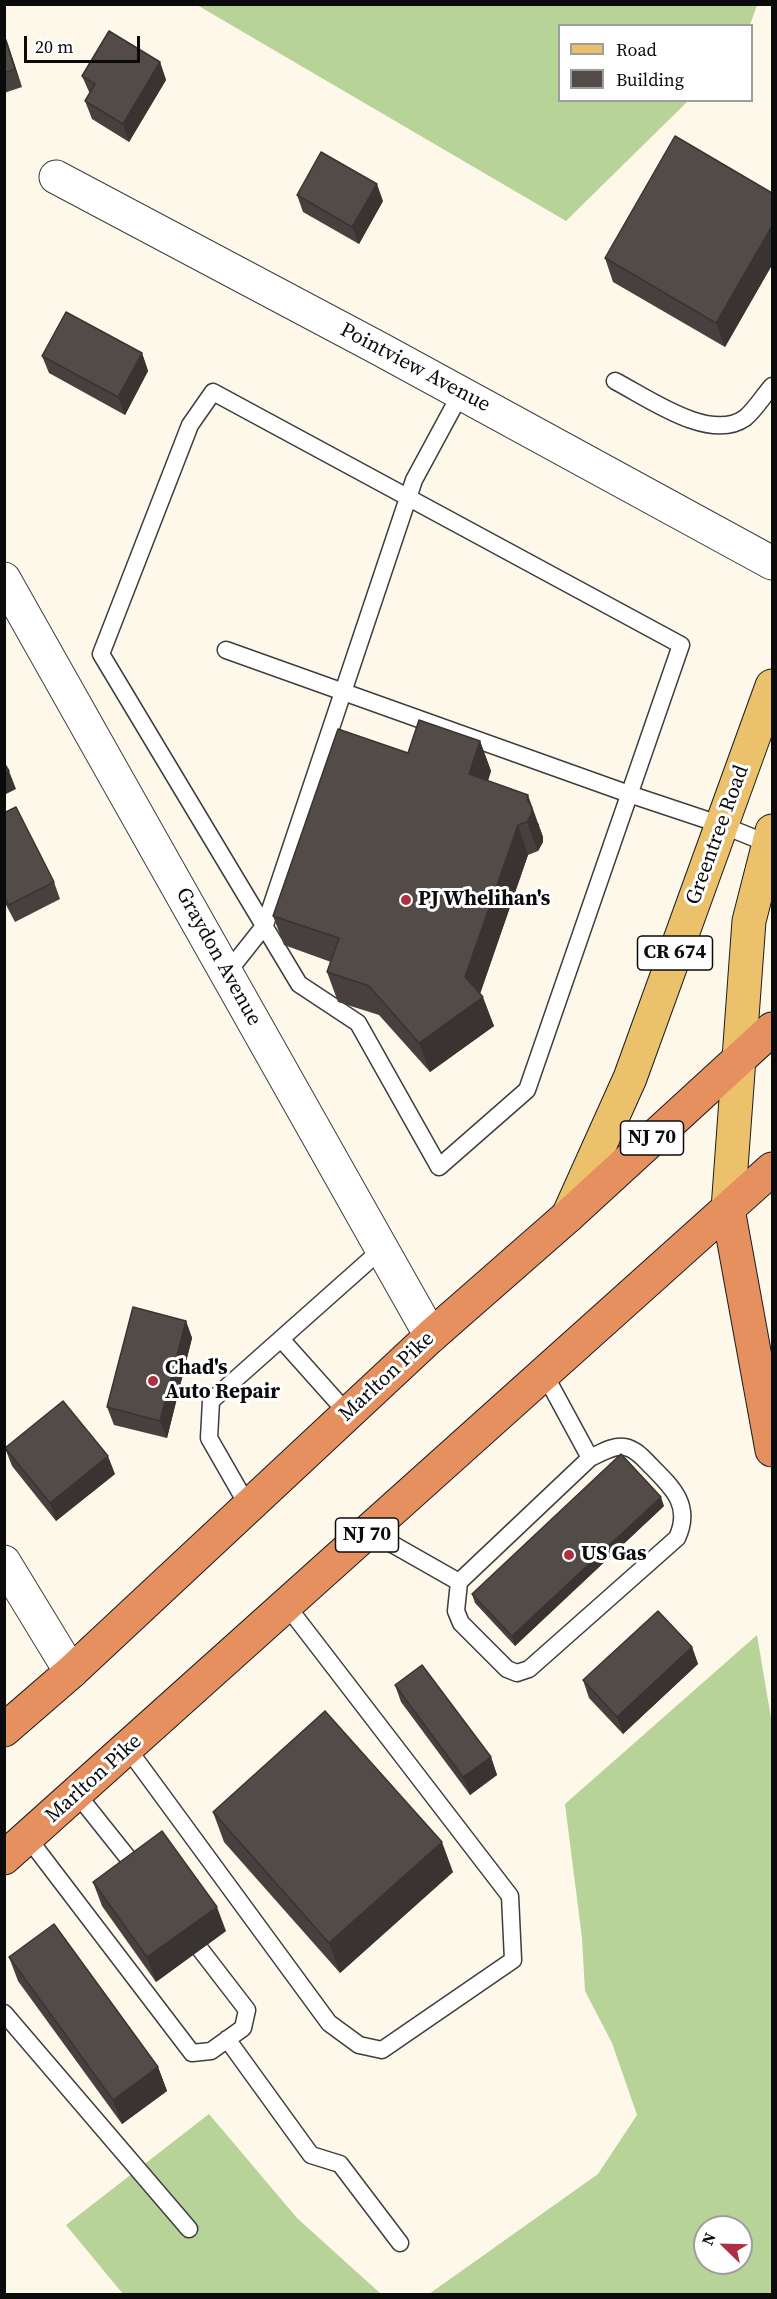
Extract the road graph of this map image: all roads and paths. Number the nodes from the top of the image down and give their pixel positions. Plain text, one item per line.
1 (56, 177) dead end
2 (615, 381) dead end
3 (772, 386) edge
4 (461, 393) junction
5 (408, 497) junction
6 (772, 563) edge
7 (4, 579) edge
8 (226, 650) dead end
9 (772, 686) edge
10 (342, 692) junction
11 (629, 794) junction
12 (722, 825) junction
13 (771, 837) edge
14 (264, 925) junction
15 (227, 973) junction
16 (772, 1029) edge
17 (737, 1060) junction
18 (772, 1169) edge
19 (728, 1209) junction
20 (568, 1216) junction
21 (382, 1249) junction
22 (431, 1336) junction
23 (281, 1339) junction
24 (545, 1375) junction
25 (348, 1414) junction
26 (772, 1450) edge
27 (590, 1458) junction
28 (248, 1506) junction
29 (370, 1532) junction
30 (4, 1562) edge
31 (459, 1582) junction
32 (287, 1606) junction
33 (71, 1671) junction
34 (4, 1730) edge
35 (128, 1749) junction
36 (77, 1794) junction
37 (16, 1848) edge
38 (142, 1876) edge
39 (200, 1949) dead end
40 (4, 2013) edge
41 (227, 2039) junction
42 (189, 2229) dead end
43 (400, 2243) dead end

1 - 4 street, Pointview Avenue
2 - 3 lane
4 - 5 lane
4 - 6 street, Pointview Avenue
5 - 10 lane
5 - 11 lane
5 - 14 lane
7 - 15 street, Graydon Avenue
8 - 10 lane
9 - 12 main road, Greentree Road / CR 674
10 - 11 lane
10 - 14 lane
11 - 12 lane
11 - 14 lane
12 - 13 lane
12 - 20 main road, Greentree Road / CR 674
13 - 17 main road
14 - 15 lane
15 - 21 street, Graydon Avenue
16 - 17 highway, Marlton Pike / NJ 70
17 - 19 main road
17 - 20 highway, Marlton Pike / NJ 70
18 - 19 highway, Marlton Pike / NJ 70
19 - 24 highway, Marlton Pike / NJ 70
19 - 26 highway
20 - 22 highway, Marlton Pike / NJ 70
21 - 22 street, Graydon Avenue
21 - 23 lane
22 - 25 highway, Marlton Pike / NJ 70
23 - 25 lane
23 - 28 lane
24 - 27 lane
24 - 29 highway, Marlton Pike / NJ 70
25 - 28 highway, Marlton Pike / NJ 70
27 - 31 lane
27 - 31 lane
28 - 33 highway, Marlton Pike / NJ 70
29 - 31 lane
29 - 32 highway, Marlton Pike / NJ 70
30 - 33 street
32 - 35 highway, Marlton Pike / NJ 70
32 - 35 lane
33 - 34 highway, Marlton Pike / NJ 70
35 - 36 highway, Marlton Pike / NJ 70
36 - 37 highway, Marlton Pike / NJ 70
36 - 38 lane
37 - 41 lane
39 - 41 lane
40 - 42 lane
41 - 43 lane

